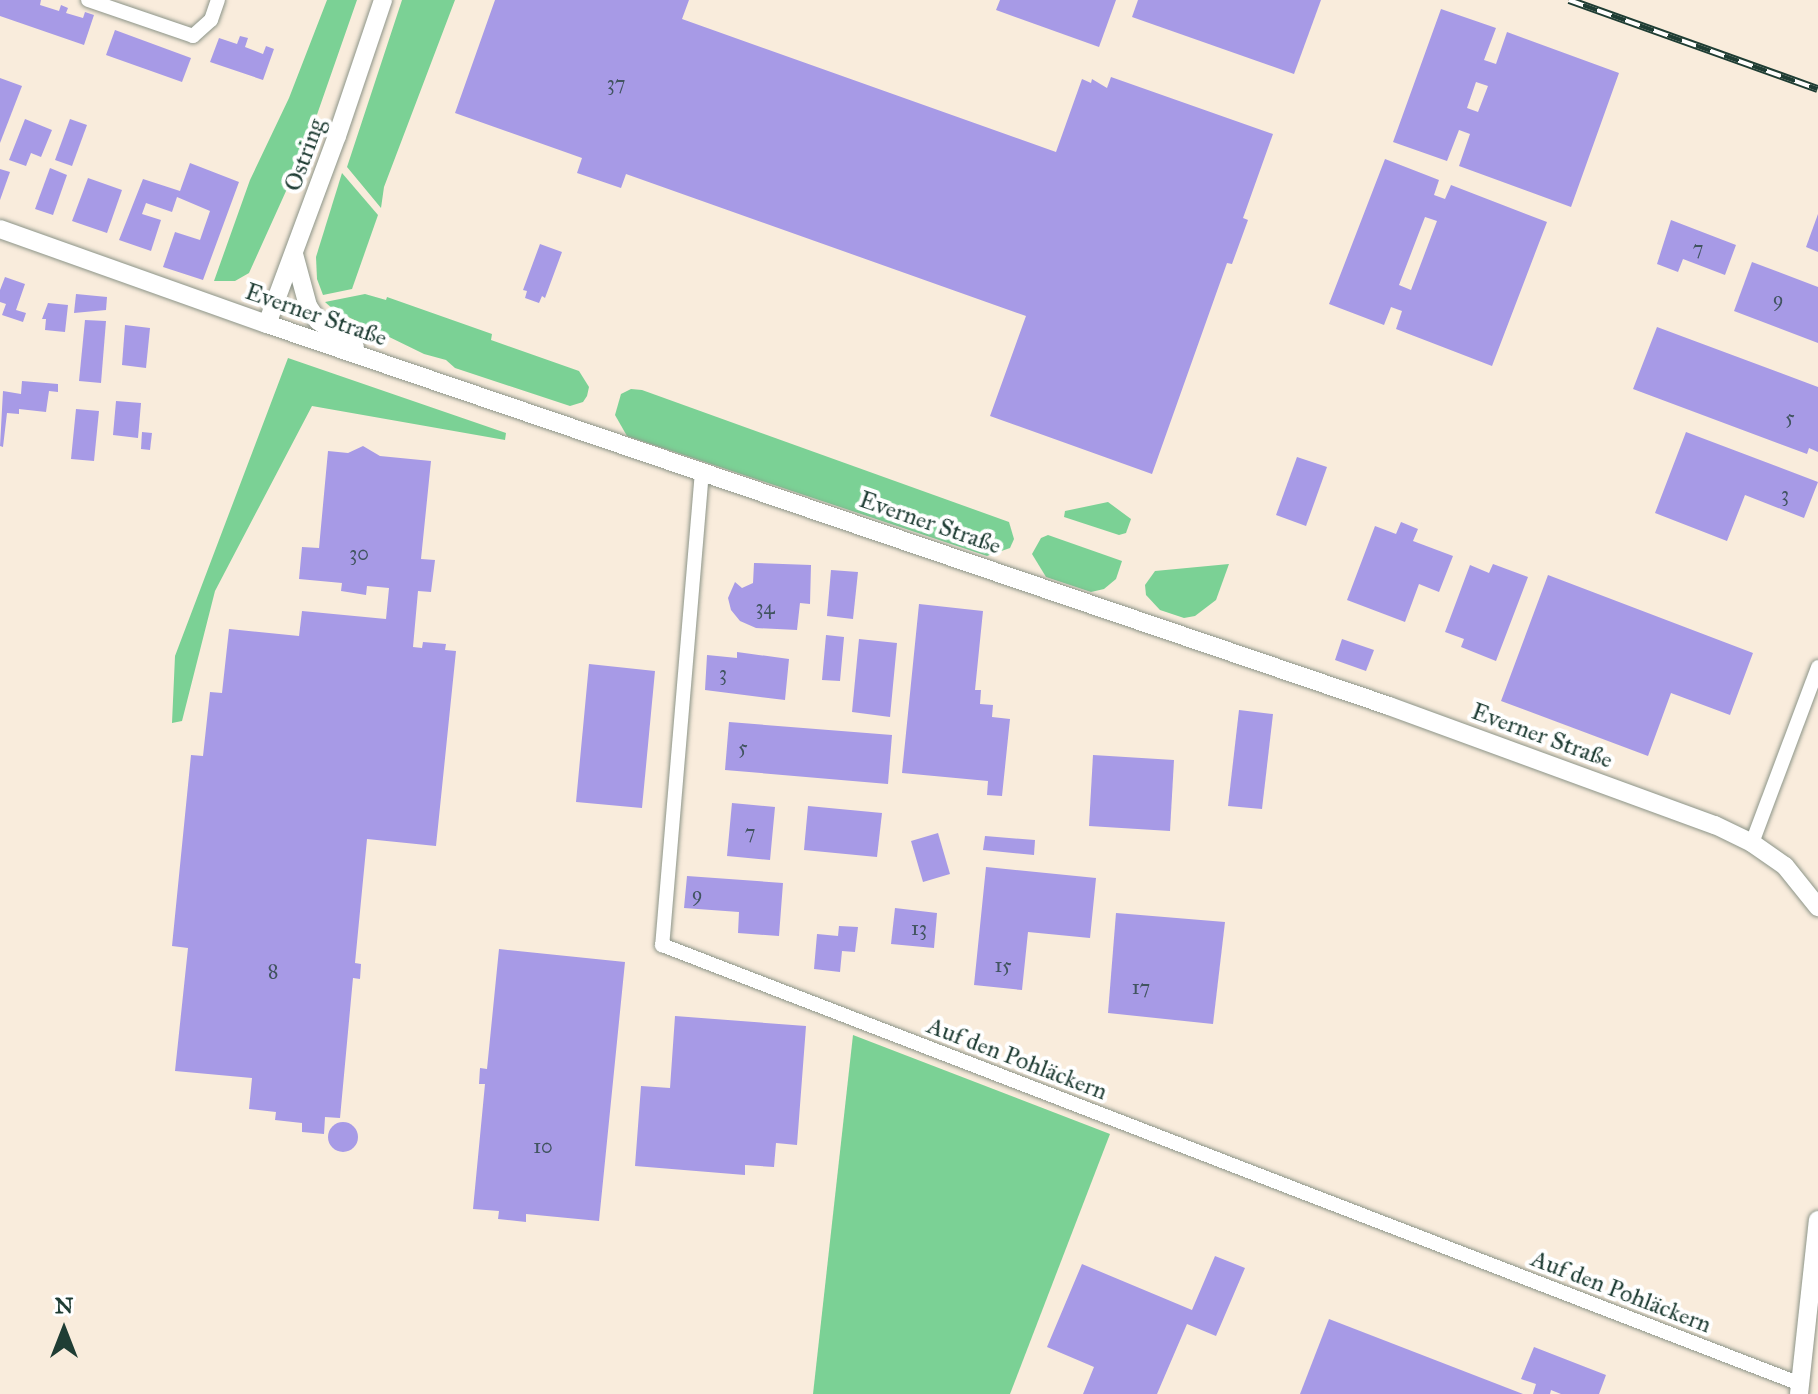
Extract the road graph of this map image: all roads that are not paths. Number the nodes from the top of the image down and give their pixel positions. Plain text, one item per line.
1 (88, 0) edge
2 (218, 0) edge
3 (383, 0) edge
4 (0, 229) edge
5 (294, 254) junction
6 (267, 324) junction
7 (373, 360) junction
8 (702, 471) junction
9 (1818, 667) edge
10 (1752, 843) junction
11 (1818, 907) edge
12 (1818, 1220) edge
13 (1799, 1389) edge

1 - 2 street
3 - 5 street, Ostring
4 - 6 street, Everner Straße
5 - 6 street, Ostring
5 - 7 street
6 - 7 street, Everner Straße
7 - 8 street, Everner Straße
8 - 10 street, Everner Straße
8 - 13 street, Auf den Pohläckern
9 - 10 street
10 - 11 street, Everner Straße
12 - 13 street

